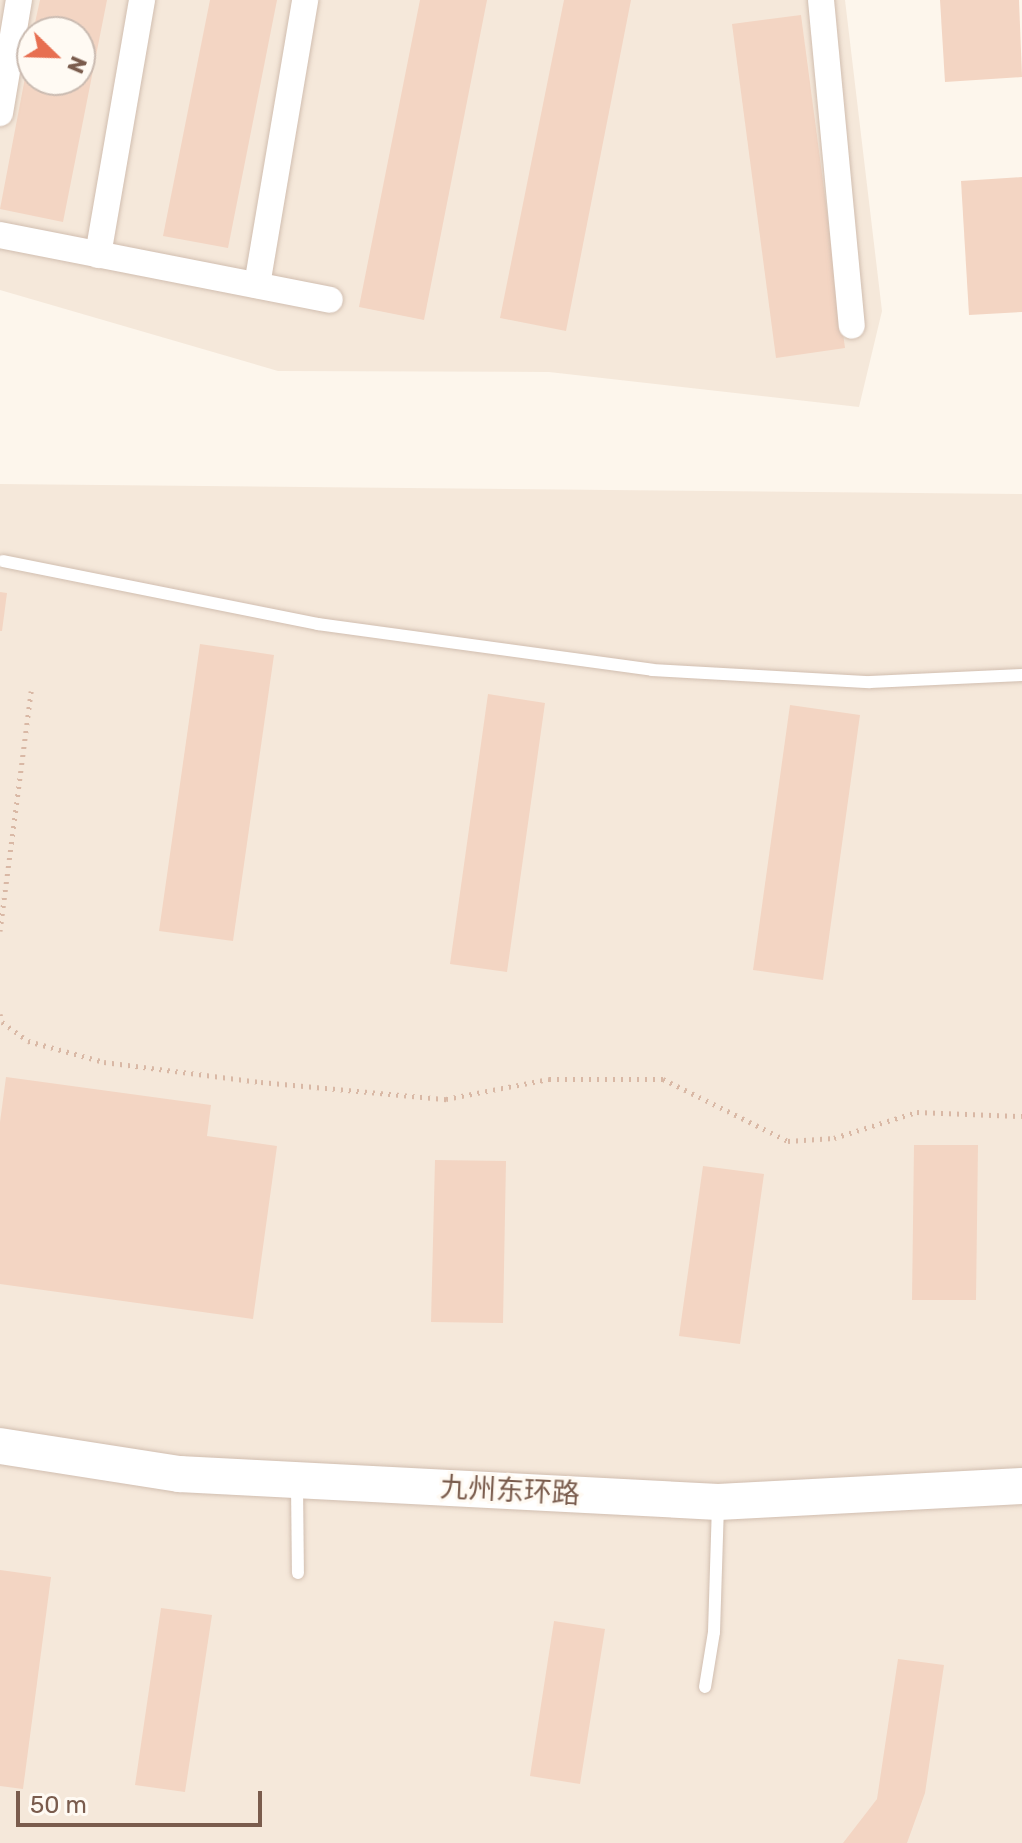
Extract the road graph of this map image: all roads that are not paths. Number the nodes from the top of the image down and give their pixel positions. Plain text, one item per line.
1 (19, 0) edge
2 (142, 0) edge
3 (305, 0) edge
4 (821, 0) edge
5 (0, 113) edge
6 (0, 235) edge
7 (98, 255) junction
8 (257, 285) junction
9 (330, 300) dead end
10 (852, 326) dead end
11 (3, 561) dead end
12 (1022, 675) edge
13 (0, 1446) edge
14 (297, 1481) junction
15 (1022, 1486) edge
16 (718, 1502) junction
17 (298, 1573) dead end
18 (705, 1687) dead end

1 - 5 street
2 - 7 street
3 - 8 street
4 - 10 street
6 - 7 street
7 - 8 street
8 - 9 street
11 - 12 lane
13 - 14 main road, 九州东环路
14 - 16 main road, 九州东环路
14 - 17 lane
15 - 16 main road, 九州东环路
16 - 18 lane

